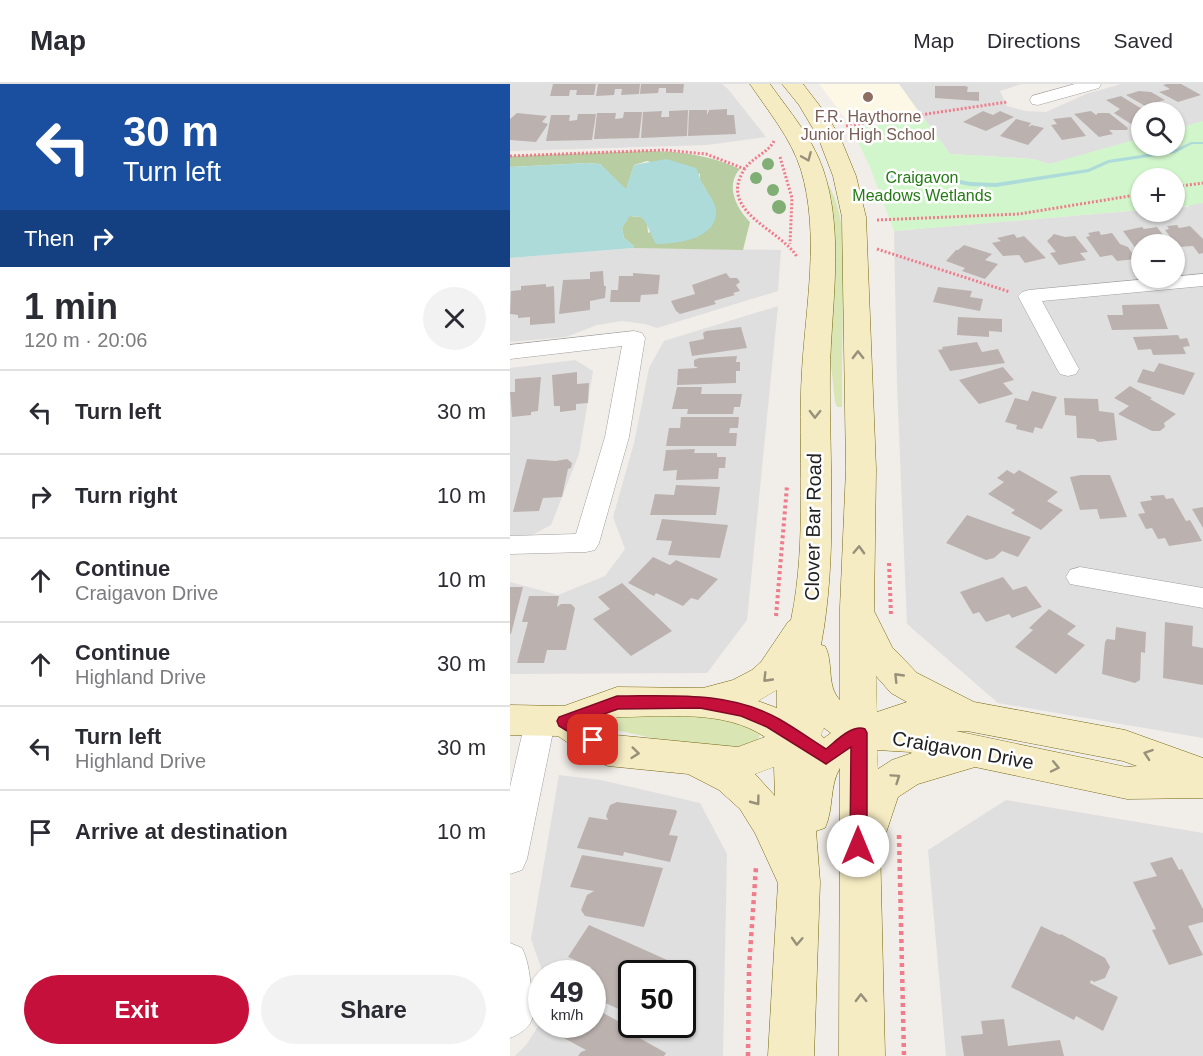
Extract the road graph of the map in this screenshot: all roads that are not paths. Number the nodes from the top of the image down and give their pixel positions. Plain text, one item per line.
1 (760, 84) edge
2 (792, 84) edge
3 (1093, 84) edge
4 (1038, 100) dead end
5 (1203, 280) edge
6 (510, 352) edge
7 (1068, 369) dead end
8 (510, 545) edge
9 (1080, 577) dead end
10 (1203, 598) edge
11 (857, 608) junction
12 (810, 613) junction
13 (700, 702) junction
14 (825, 709) junction
15 (538, 721) edge
16 (859, 733) junction
17 (972, 733) junction
18 (810, 747) junction
19 (690, 759) junction
20 (1203, 774) edge
21 (1203, 782) edge
22 (510, 859) edge
23 (858, 867) junction
24 (800, 882) junction
25 (510, 960) edge
26 (510, 1020) edge
27 (791, 1056) edge
28 (862, 1056) edge

1 -> 12 main road, Clover Bar Road
11 -> 2 main road
3 - 4 street
5 - 7 street
6 - 8 street
9 - 10 street
11 - 14 main road
11 - 16 main road
17 -> 11 main road
12 -> 13 main road
12 - 14 main road
12 - 18 main road, Clover Bar Road
13 - 15 main road
13 - 18 main road
14 - 16 main road
14 - 18 main road
15 -> 19 main road
15 - 22 street
16 - 17 main road, Craigavon Drive
16 - 18 main road
16 - 23 main road
20 -> 17 main road, Craigavon Drive
17 -> 21 main road, Craigavon Drive
23 -> 17 main road
18 - 19 main road
18 - 23 main road
18 - 24 main road
19 -> 24 main road
28 -> 23 main road
24 -> 27 main road
25 - 26 street

